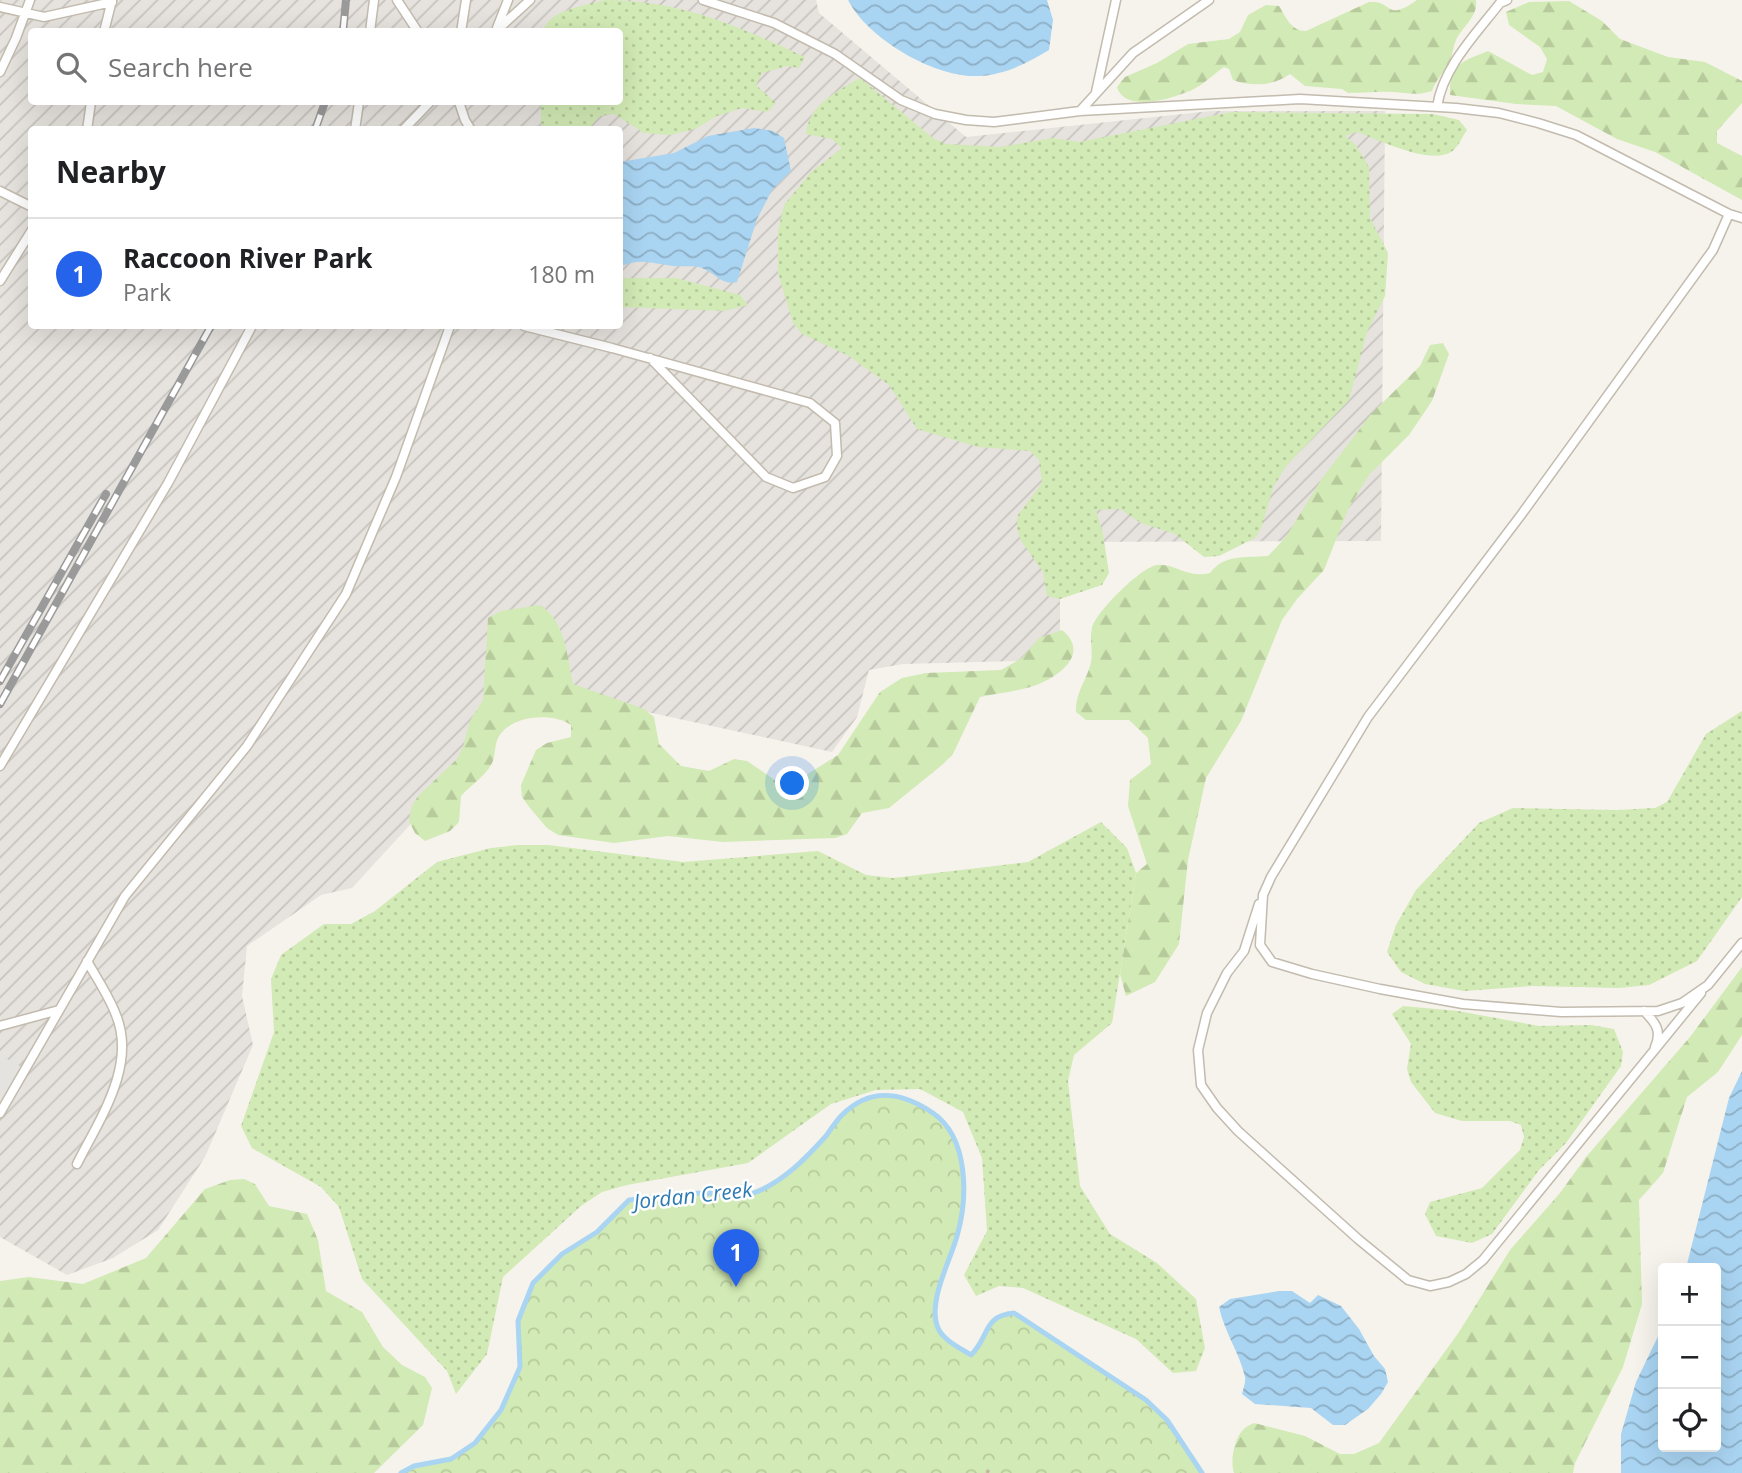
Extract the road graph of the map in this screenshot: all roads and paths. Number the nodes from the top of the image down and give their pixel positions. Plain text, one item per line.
1 (30, 0) edge
2 (374, 0) edge
3 (397, 0) edge
4 (466, 0) edge
5 (508, 0) edge
6 (530, 0) edge
7 (703, 0) edge
8 (1116, 0) edge
9 (1209, 0) edge
10 (1507, 0) edge
11 (112, 1) edge
12 (0, 7) edge
13 (25, 14) junction
14 (105, 28) edge
15 (370, 28) edge
16 (415, 28) edge
17 (462, 28) edge
18 (497, 28) edge
19 (499, 28) edge
20 (1, 69) edge
21 (1095, 95) junction
22 (91, 105) edge
23 (359, 105) edge
24 (427, 105) edge
25 (460, 105) edge
26 (1437, 107) junction
27 (1080, 111) junction
28 (88, 126) edge
29 (356, 126) edge
30 (407, 126) edge
31 (469, 126) edge
32 (0, 191) edge
33 (28, 205) edge
34 (1729, 214) junction
35 (1742, 218) edge
36 (28, 236) edge
37 (0, 280) edge
38 (250, 329) edge
39 (449, 329) edge
40 (536, 329) edge
41 (650, 358) junction
42 (0, 766) edge
43 (1263, 895) junction
44 (1742, 943) edge
45 (87, 961) junction
46 (1708, 985) junction
47 (59, 1010) junction
48 (1644, 1011) junction
49 (0, 1026) edge
50 (1651, 1056) junction
51 (0, 1113) edge
52 (78, 1164) dead end
53 (990, 1467) dead end
54 (987, 1473) edge

1 - 13 lane
2 - 15 lane
3 - 16 lane
4 - 17 lane
5 - 18 lane
6 - 19 lane
7 - 27 lane
8 - 21 lane
9 - 21 lane
10 - 26 lane
11 - 13 lane
11 - 14 lane
12 - 13 lane
13 - 20 lane
21 - 27 lane
22 - 28 lane
23 - 29 lane
24 - 30 lane
25 - 31 lane
26 - 27 lane
26 - 34 lane
32 - 33 lane
34 - 35 lane
34 - 43 lane
36 - 37 lane
38 - 42 lane
39 - 45 lane
40 - 41 lane
41 - 41 lane
43 - 48 lane
43 - 50 lane
44 - 46 lane
45 - 47 lane
45 - 52 lane
46 - 48 lane
46 - 50 lane
47 - 49 lane
47 - 51 lane
48 - 50 lane
53 - 54 path

